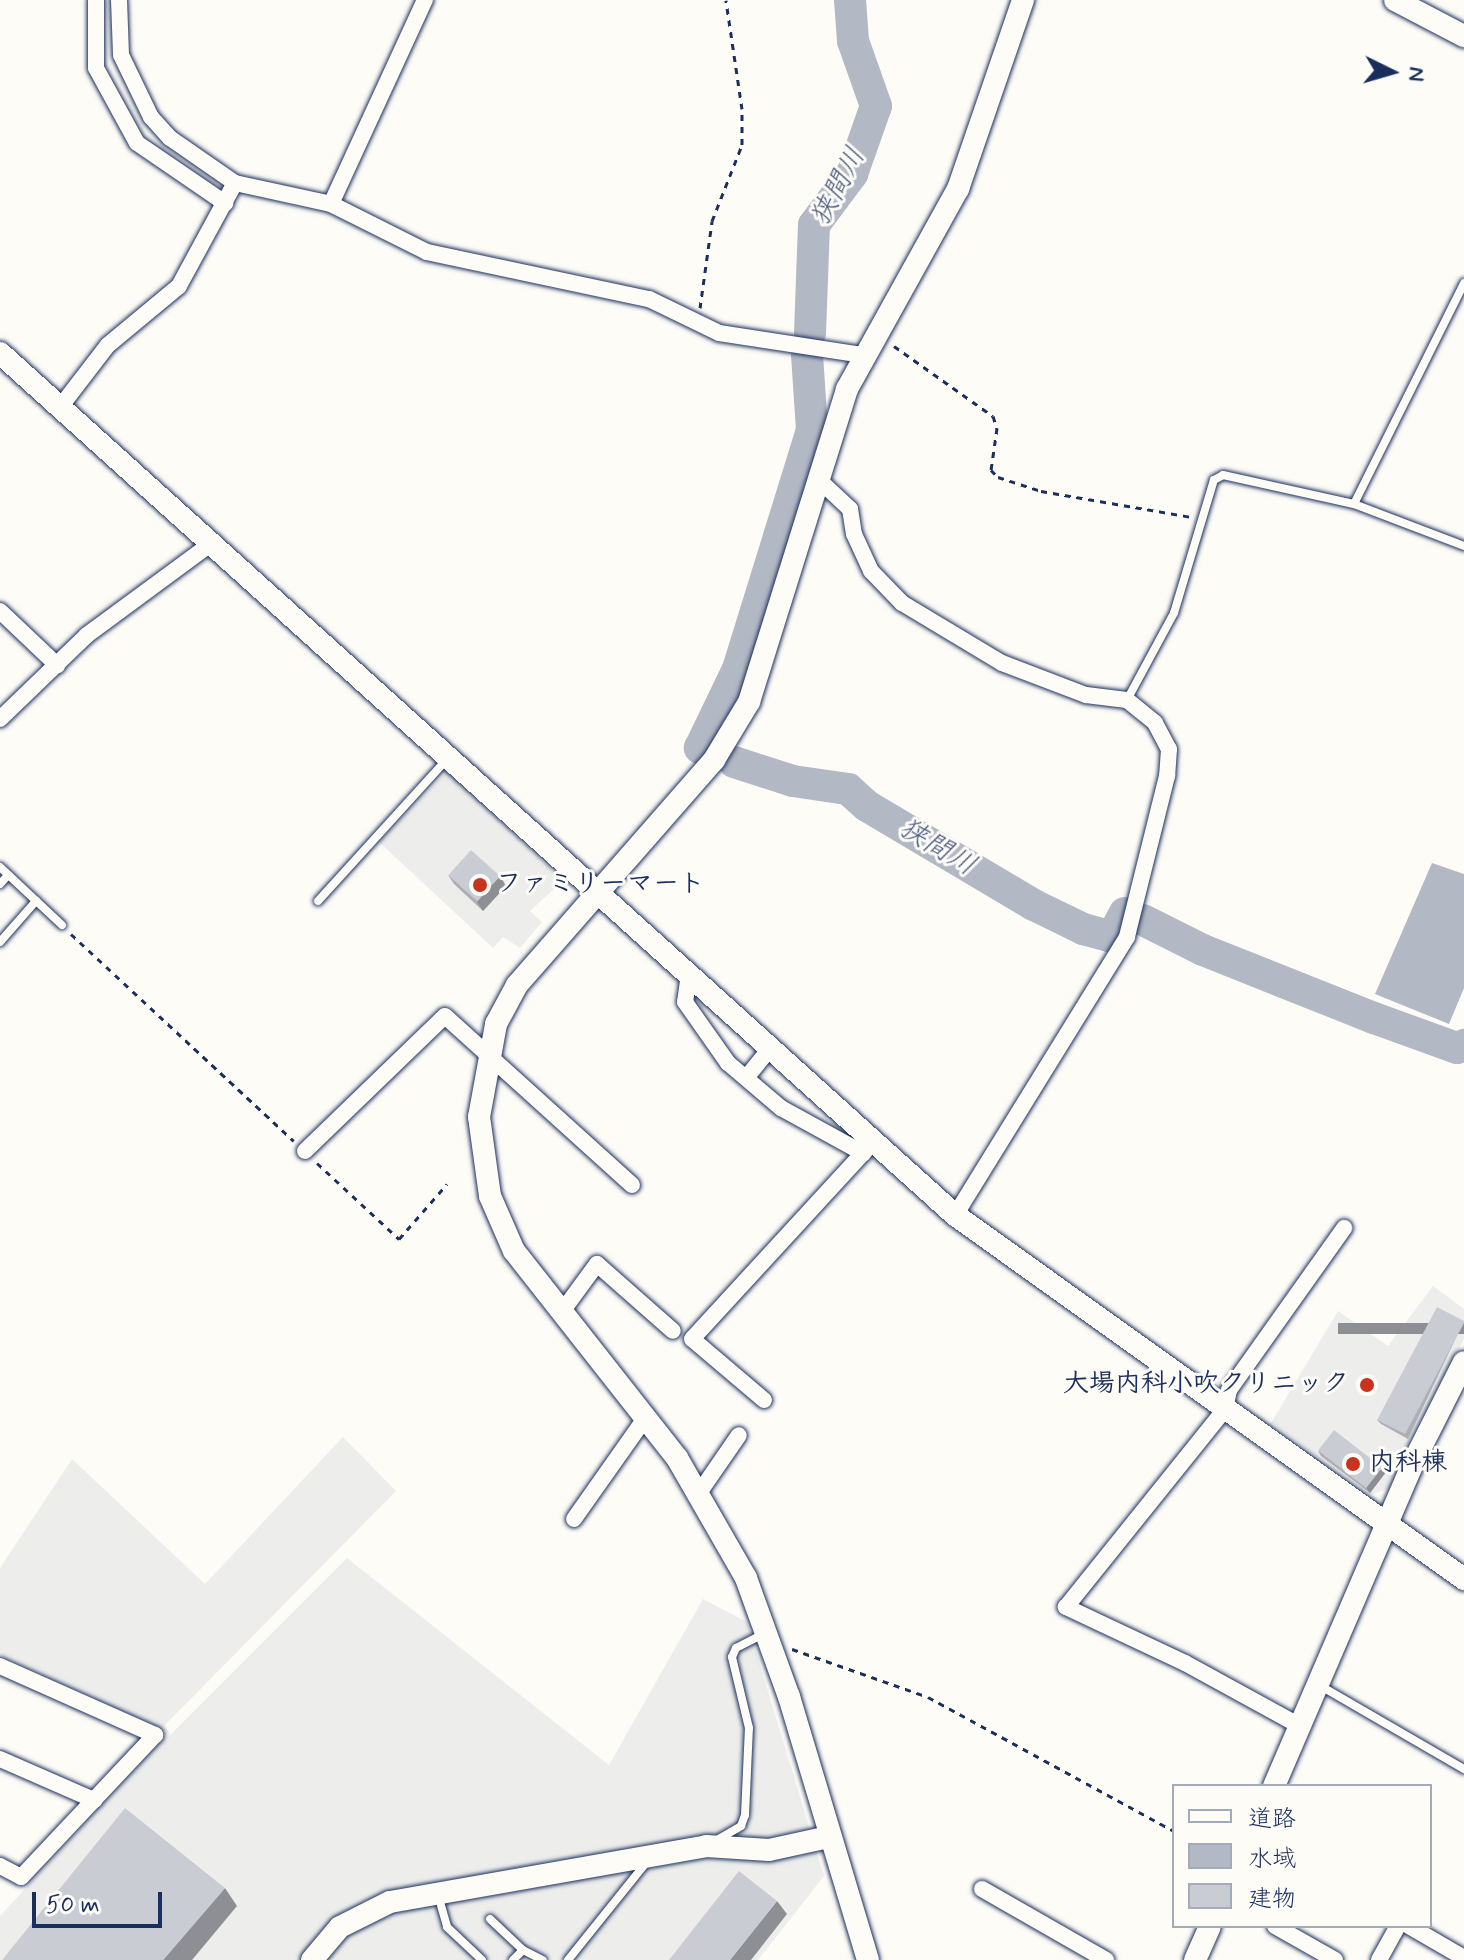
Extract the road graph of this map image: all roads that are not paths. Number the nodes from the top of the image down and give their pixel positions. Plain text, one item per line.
1 (96, 0) edge
2 (119, 0) edge
3 (425, 0) edge
4 (1023, 0) edge
5 (1395, 0) edge
6 (1464, 36) edge
7 (235, 183) junction
8 (225, 203) junction
9 (331, 204) junction
10 (1464, 283) edge
11 (0, 353) edge
12 (863, 355) junction
13 (61, 406) junction
14 (818, 479) junction
15 (1354, 504) junction
16 (213, 542) junction
17 (1464, 546) edge
18 (0, 611) edge
19 (57, 665) junction
20 (1127, 700) junction
21 (0, 719) edge
22 (448, 757) junction
23 (0, 867) edge
24 (8, 875) junction
25 (0, 884) edge
26 (597, 892) junction
27 (36, 901) junction
28 (318, 901) dead end
29 (62, 925) road end
30 (0, 942) edge
31 (689, 974) junction
32 (771, 1047) junction
33 (487, 1058) junction
34 (746, 1078) junction
35 (868, 1147) junction
36 (305, 1151) road end
37 (632, 1185) dead end
38 (955, 1215) junction
39 (1344, 1228) dead end
40 (561, 1313) junction
41 (673, 1331) dead end
42 (1464, 1362) edge
43 (764, 1400) dead end
44 (1225, 1409) junction
45 (646, 1417) junction
46 (739, 1435) dead end
47 (699, 1493) junction
48 (574, 1519) dead end
49 (1387, 1526) junction
50 (1464, 1579) edge
51 (769, 1636) junction
52 (0, 1666) edge
53 (1318, 1685) junction
54 (1300, 1726) junction
55 (0, 1759) edge
56 (1464, 1769) edge
57 (1275, 1784) edge
58 (94, 1800) junction
59 (829, 1837) junction
60 (706, 1846) junction
61 (652, 1856) junction
62 (0, 1866) edge
63 (982, 1889) dead end
64 (437, 1894) junction
65 (490, 1919) dead end
66 (1209, 1928) edge
67 (1279, 1928) edge
68 (1397, 1928) edge
69 (1412, 1928) edge
70 (523, 1950) junction
71 (1453, 1956) edge
72 (312, 1960) edge
73 (482, 1960) edge
74 (513, 1960) edge
75 (543, 1960) edge
76 (568, 1960) edge
77 (868, 1960) edge
78 (1106, 1960) edge
79 (1195, 1960) edge
80 (1335, 1960) edge
81 (1379, 1960) edge

1 - 8 street
2 - 7 street
3 - 9 street
4 - 12 street
5 - 6 street
7 - 8 street
7 - 9 street
8 - 13 street
9 - 12 street
10 - 15 lane
11 - 13 street
12 - 14 street
13 - 16 street
14 - 20 street
14 - 26 street
15 - 17 lane
15 - 20 lane
16 - 19 street
16 - 22 street
18 - 19 street
19 - 21 street
20 - 38 street
22 - 26 street
22 - 28 lane
23 - 24 lane
24 - 25 lane
24 - 27 lane
26 - 31 street
26 - 33 street
27 - 29 lane
27 - 30 lane
31 - 32 street
31 - 34 street
32 - 34 street
32 - 35 street
33 - 36 street
33 - 37 street
33 - 40 street
34 - 35 street
35 - 38 street
35 - 43 street
38 - 44 street
39 - 44 street
40 - 41 street
40 - 45 street
42 - 49 street
44 - 49 street
44 - 54 street
45 - 47 street
45 - 48 street
46 - 47 street
47 - 51 street
49 - 50 street
49 - 53 street
51 - 59 street
51 - 60 lane
52 - 58 street
53 - 54 street
53 - 56 lane
54 - 57 street
55 - 58 street
58 - 62 street
59 - 60 street
59 - 77 street
60 - 61 street
61 - 64 street
61 - 76 lane
63 - 78 street
64 - 72 street
64 - 73 lane
65 - 70 lane
66 - 79 street
67 - 80 street
68 - 81 street
69 - 71 street
70 - 74 lane
70 - 75 lane

